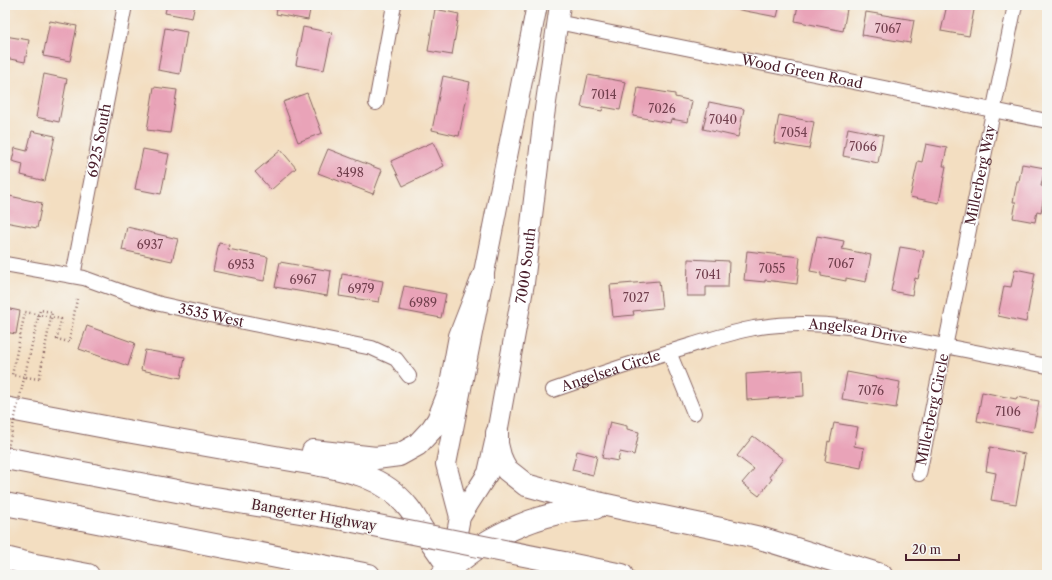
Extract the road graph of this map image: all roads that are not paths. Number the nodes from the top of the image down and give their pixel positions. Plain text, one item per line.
1 (126, 5) edge
2 (394, 5) edge
3 (537, 5) edge
4 (1015, 5) edge
5 (558, 14) edge
6 (376, 103) dead end
7 (994, 111) junction
8 (1047, 121) edge
9 (5, 264) edge
10 (73, 276) junction
11 (483, 277) junction
12 (945, 346) junction
13 (668, 352) junction
14 (1047, 366) edge
15 (409, 376) dead end
16 (553, 390) dead end
17 (5, 408) edge
18 (694, 413) dead end
19 (497, 433) junction
20 (266, 456) junction
21 (5, 459) edge
22 (920, 474) dead end
23 (5, 504) edge
24 (625, 509) junction
25 (460, 517) junction
26 (5, 558) edge
27 (448, 574) edge
28 (88, 575) edge
29 (369, 575) edge
30 (622, 575) edge
31 (881, 575) edge

1 - 10 street, 6925 South
2 - 6 street
3 - 11 main road, 7000 South
4 - 7 street, Millerberg Way
5 - 7 street, Wood Green Road
5 - 19 main road, 7000 South
7 - 8 street, Wood Green Road
7 - 12 street, Millerberg Way
9 - 10 street, 3535 West
10 - 15 street, 3535 West
11 - 20 highway
11 - 25 main road, 7000 South
12 - 13 street, Angelsea Drive
12 - 14 street, Angelsea Drive
12 - 22 street, Millerberg Circle
13 - 16 street, Angelsea Circle
13 - 18 street
17 - 20 highway
19 - 24 highway
19 - 25 main road, 7000 South
20 - 27 highway
21 - 30 highway, Bangerter Highway, bridge
23 - 29 highway
24 - 27 highway
24 - 31 highway
25 - 27 main road, 7000 South
26 - 28 highway

